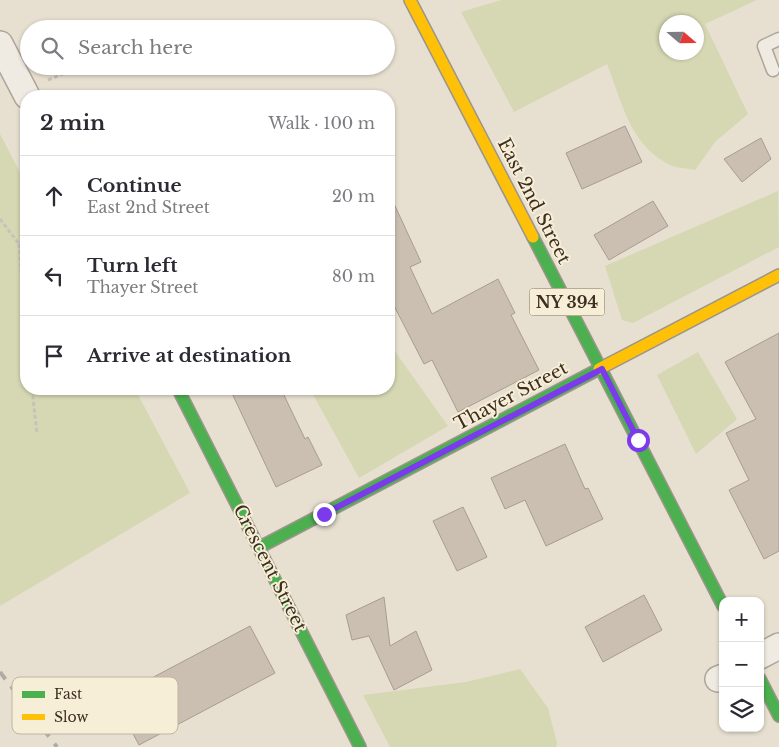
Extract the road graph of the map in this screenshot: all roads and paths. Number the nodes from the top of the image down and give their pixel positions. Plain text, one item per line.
1 (410, 0) edge
2 (779, 39) edge
3 (0, 44) edge
4 (773, 70) dead end
5 (64, 75) edge
6 (24, 90) edge
7 (34, 90) edge
8 (0, 219) edge
9 (19, 244) joint
10 (20, 258) edge
11 (779, 275) edge
12 (602, 369) junction
13 (33, 395) edge
14 (181, 395) edge
15 (37, 434) dead end
16 (260, 547) junction
17 (719, 598) edge
18 (779, 646) edge
19 (764, 654) edge
20 (764, 687) edge
21 (779, 716) edge
22 (360, 747) edge

1 - 12 street, East 2nd Street / NY 394
2 - 4 lane
3 - 6 street
5 - 7 path
8 - 9 path
9 - 10 path
11 - 12 street, Thayer Street
12 - 16 street, Thayer Street
12 - 17 street, East 2nd Street / NY 394
13 - 15 path
14 - 16 street, Crescent Street
16 - 22 street, Crescent Street
18 - 19 street
20 - 21 street

